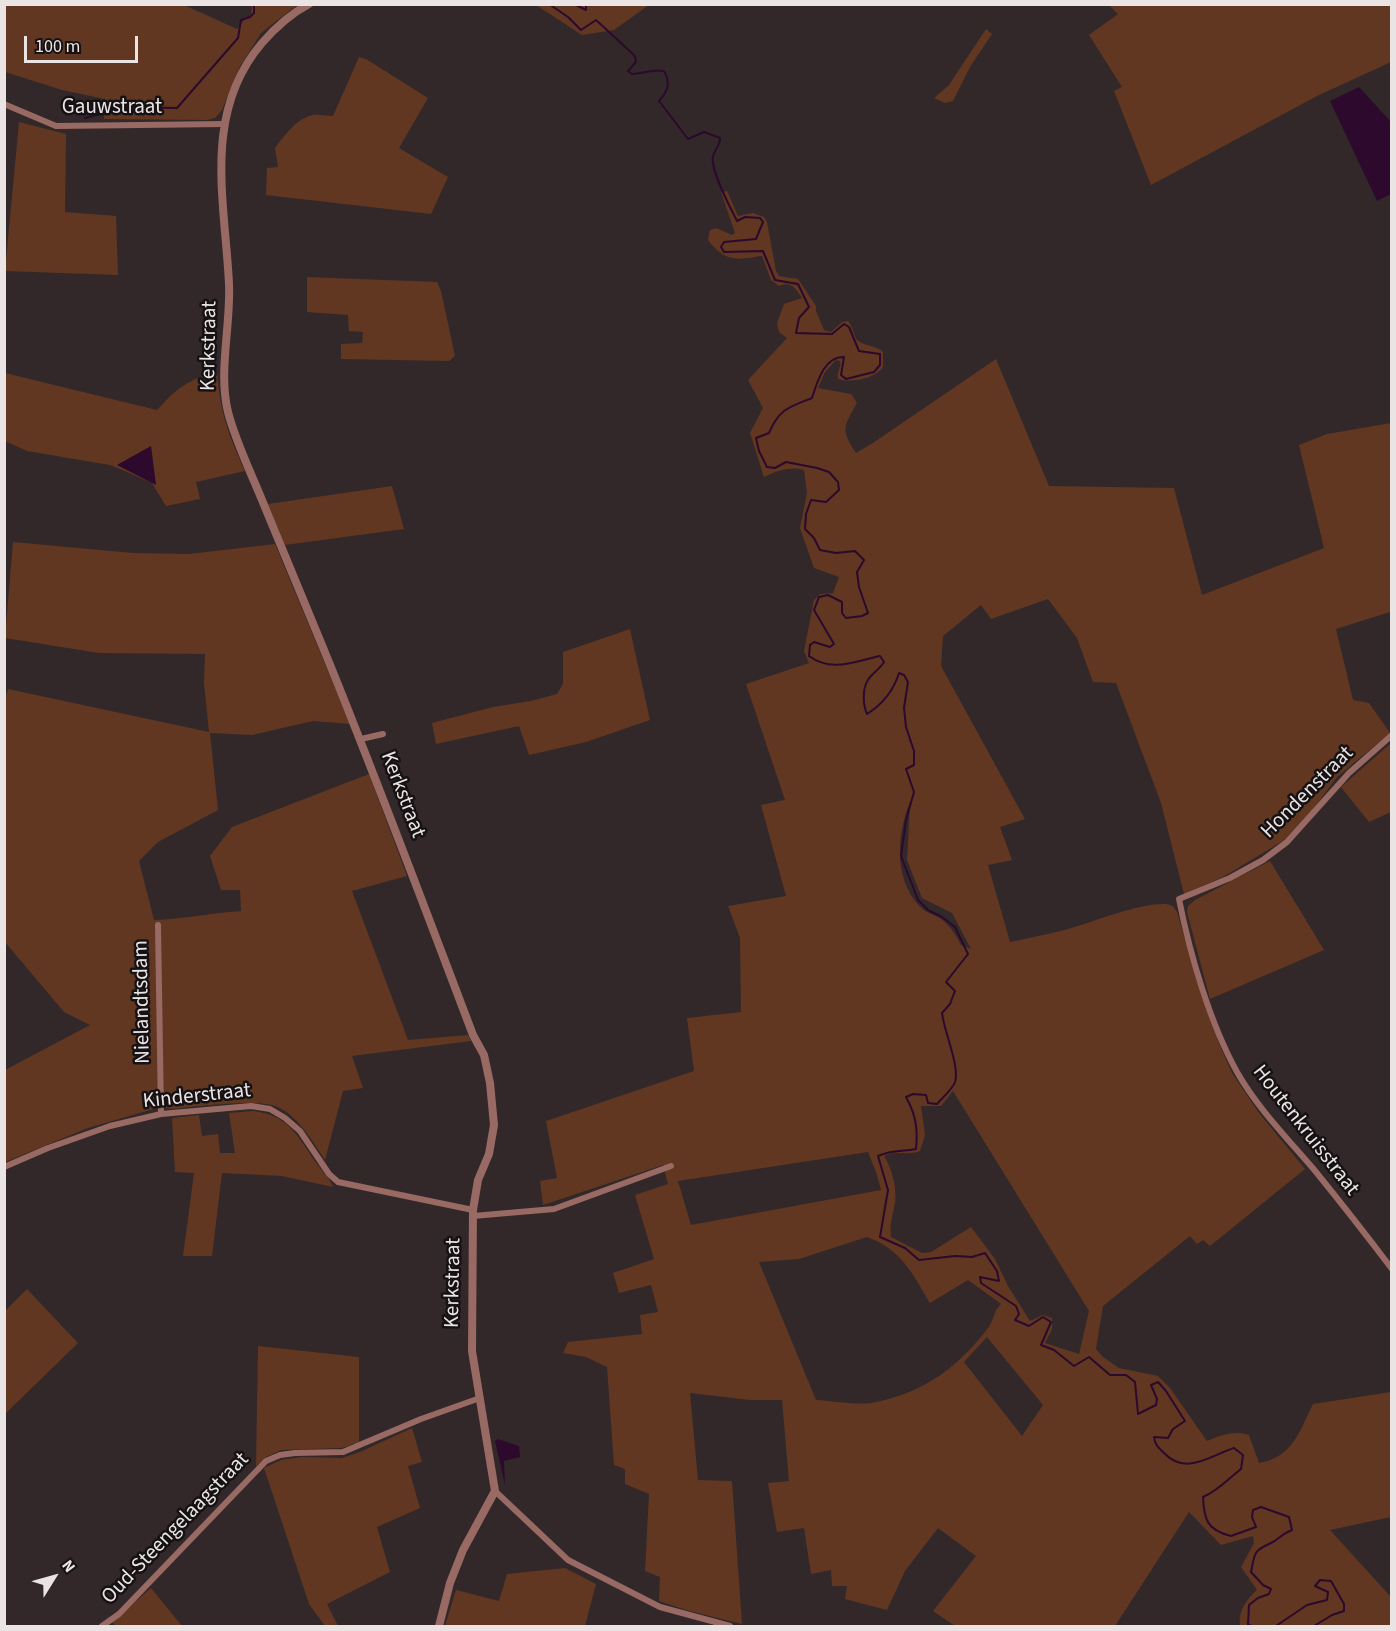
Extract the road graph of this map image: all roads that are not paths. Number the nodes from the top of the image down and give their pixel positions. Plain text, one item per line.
1 (309, 4) edge
2 (4, 104) edge
3 (224, 124) junction
4 (383, 734) dead end
5 (1392, 735) edge
6 (361, 739) junction
7 (1179, 899) joint
8 (158, 925) dead end
9 (161, 1114) junction
10 (672, 1166) dead end
11 (4, 1167) edge
12 (473, 1213) junction
13 (1392, 1269) edge
14 (480, 1398) junction
15 (495, 1491) junction
16 (102, 1626) edge
17 (439, 1626) edge
18 (730, 1626) edge

1 - 3 street, Kerkstraat
2 - 3 street, Gauwstraat
3 - 6 street, Kerkstraat
4 - 6 street
5 - 7 street, Hondenstraat
6 - 12 street, Kerkstraat
7 - 13 street, Houtenkruisstraat
8 - 9 street, Nielandtsdam
9 - 11 street, Kinderstraat
9 - 12 street, Kinderstraat
10 - 12 street, Kinderstraat
12 - 14 street, Kerkstraat
14 - 15 street, Kerkstraat
14 - 16 street, Oud-Steengelaagstraat
15 - 17 street
15 - 18 street

